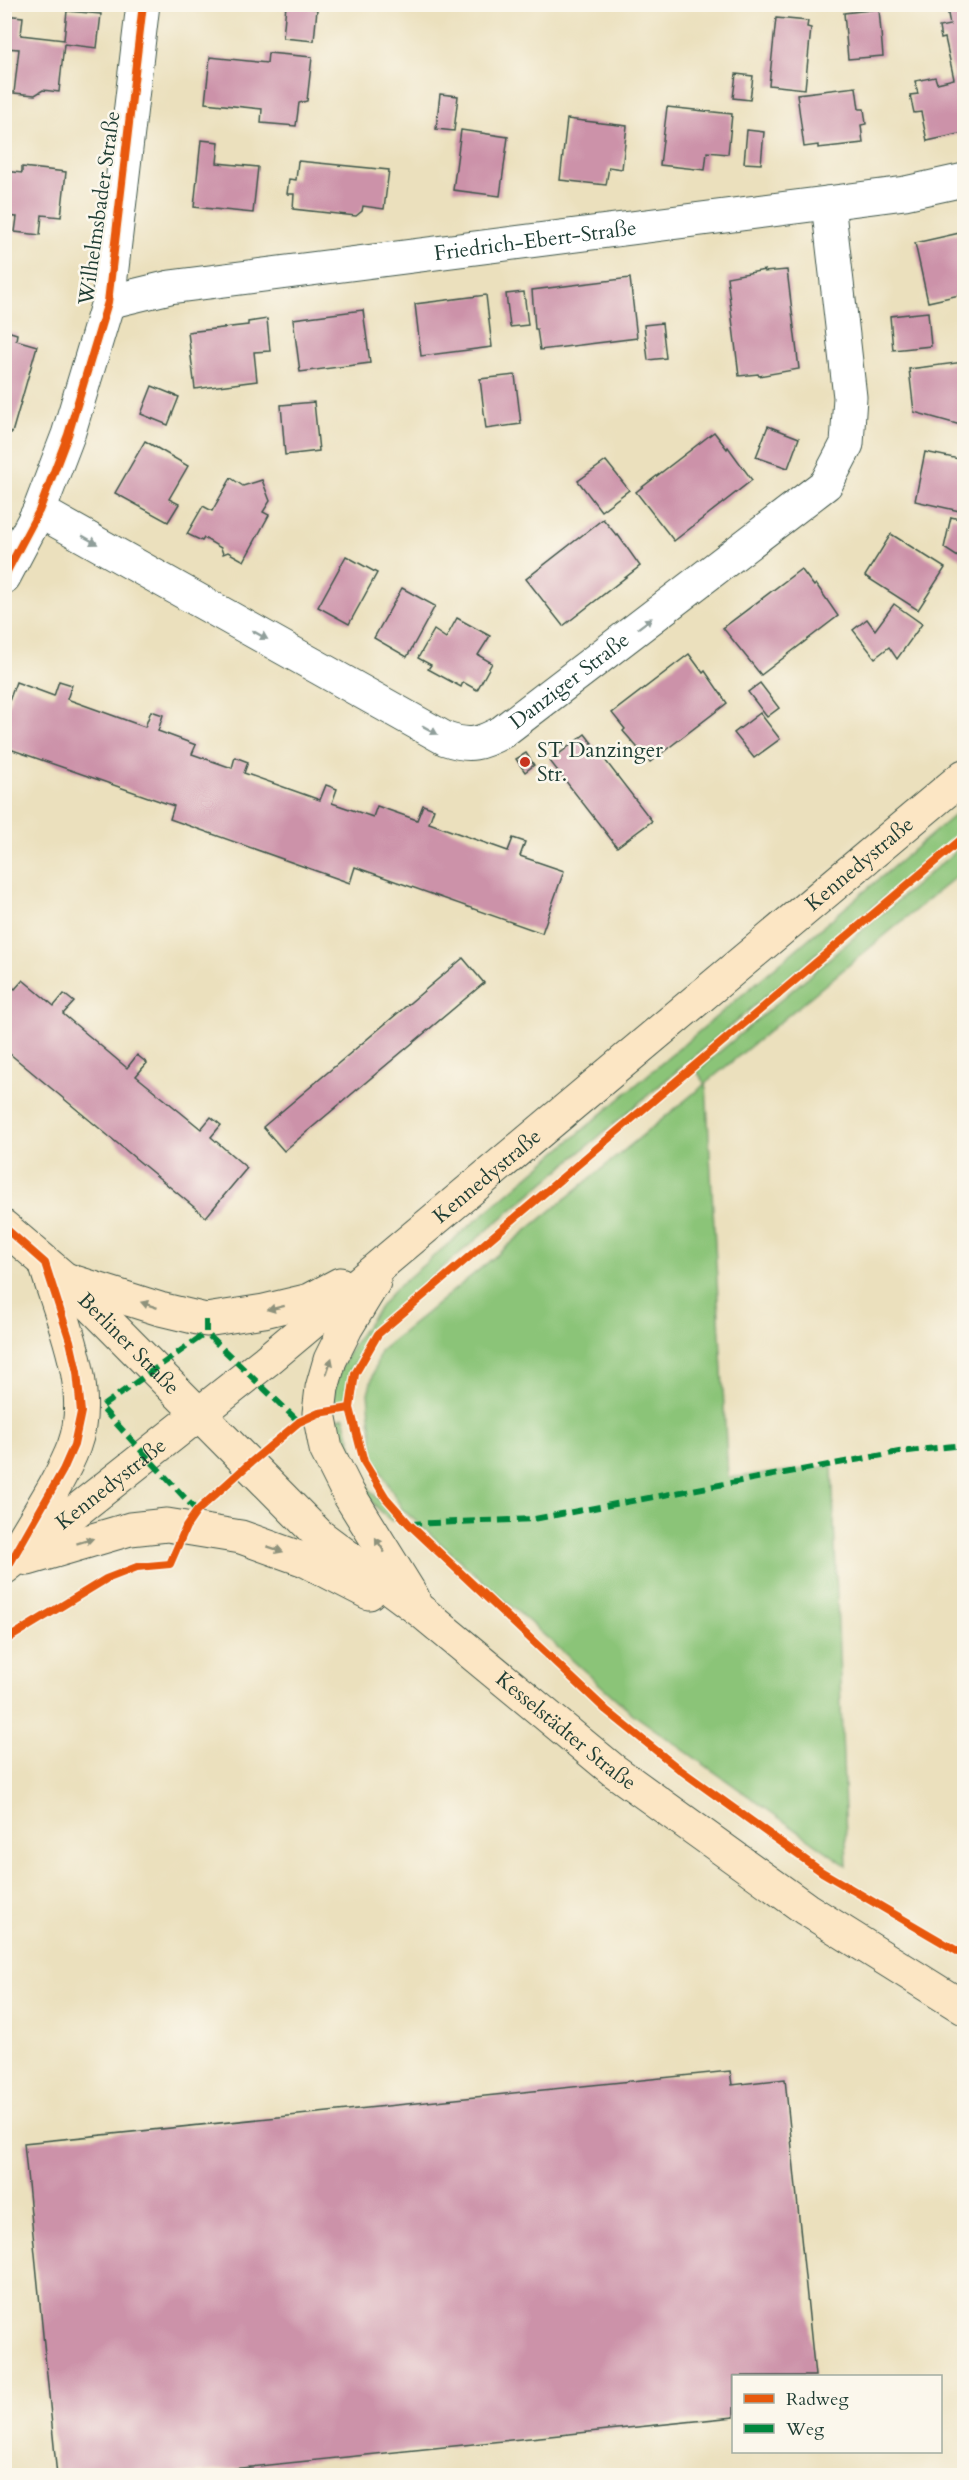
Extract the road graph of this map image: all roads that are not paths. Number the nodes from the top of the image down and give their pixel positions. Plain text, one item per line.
1 (143, 4) edge
2 (964, 180) edge
3 (828, 203) junction
4 (108, 302) junction
5 (39, 511) junction
6 (4, 577) edge
7 (964, 776) edge
8 (4, 1227) edge
9 (387, 1260) junction
10 (55, 1271) junction
11 (198, 1413) junction
12 (7, 1566) edge
13 (422, 1612) junction
14 (450, 1636) junction
15 (964, 2008) edge

1 - 4 street, Wilhelmsbader Straße
2 - 3 street, Friedrich-Ebert-Straße
3 - 4 street, Friedrich-Ebert-Straße
5 -> 3 street, Danziger Straße
4 - 5 street, Wilhelmsbader Straße
5 - 6 street, Wilhelmsbader Straße
7 - 9 main road, Kennedystraße
8 - 10 main road, Berliner Straße
9 -> 10 main road
9 - 11 main road, Kennedystraße
13 -> 9 main road
10 - 11 main road, Berliner Straße
10 - 12 main road
11 - 12 main road, Kennedystraße
11 - 13 main road, Kesselstädter Straße
12 -> 14 main road
13 - 14 main road, Kesselstädter Straße
14 - 15 main road, Kesselstädter Straße

